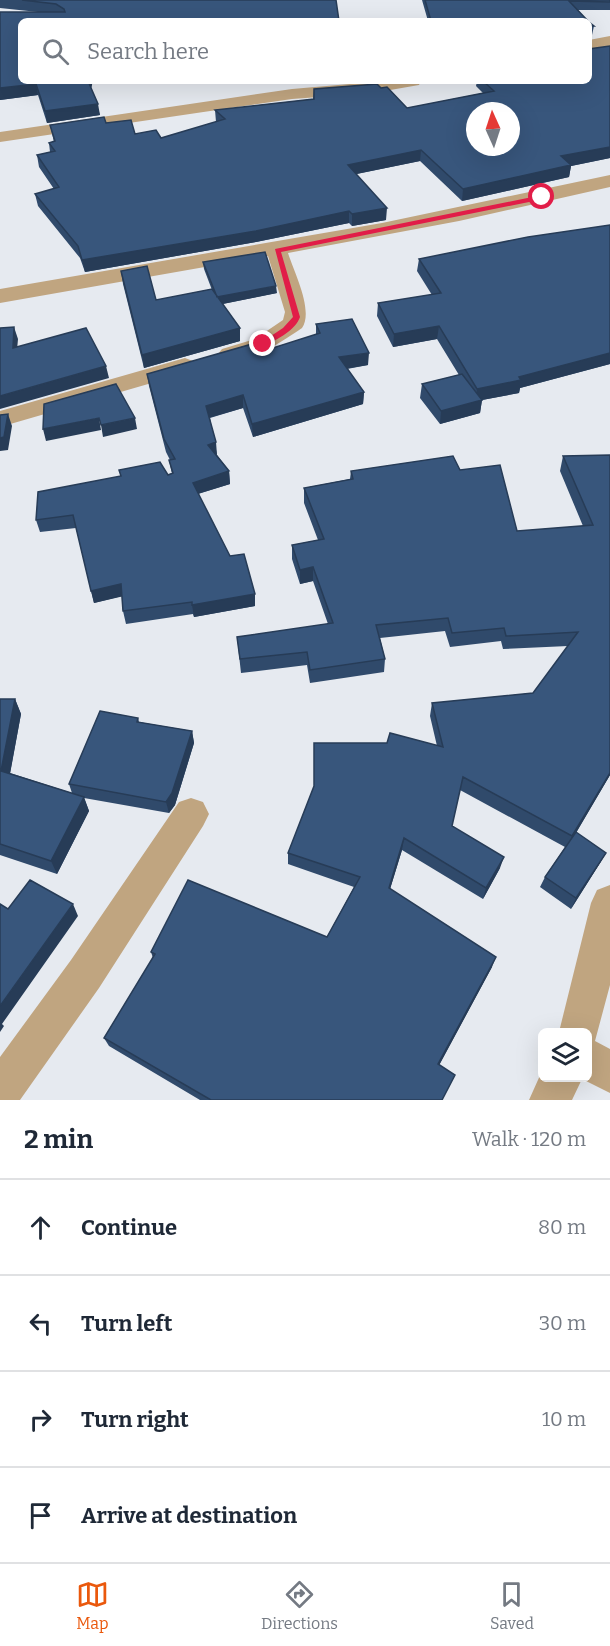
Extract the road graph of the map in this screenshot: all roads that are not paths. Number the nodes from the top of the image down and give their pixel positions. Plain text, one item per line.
1 (610, 41) edge
2 (592, 44) edge
3 (395, 84) edge
4 (0, 137) edge
5 (610, 181) edge
6 (542, 197) junction
7 (610, 201) edge
8 (277, 250) junction
9 (0, 296) edge
10 (0, 419) edge
11 (191, 814) dead end
12 (610, 903) edge
13 (580, 1028) edge
14 (592, 1061) edge
15 (610, 1072) edge
16 (559, 1082) edge
17 (0, 1092) edge
18 (550, 1100) edge

1 - 2 street
3 - 4 street
5 - 6 street
6 - 7 street
6 - 8 street
8 - 9 street
8 - 10 street
11 - 17 street
12 - 13 street
14 - 15 street
16 - 18 street

